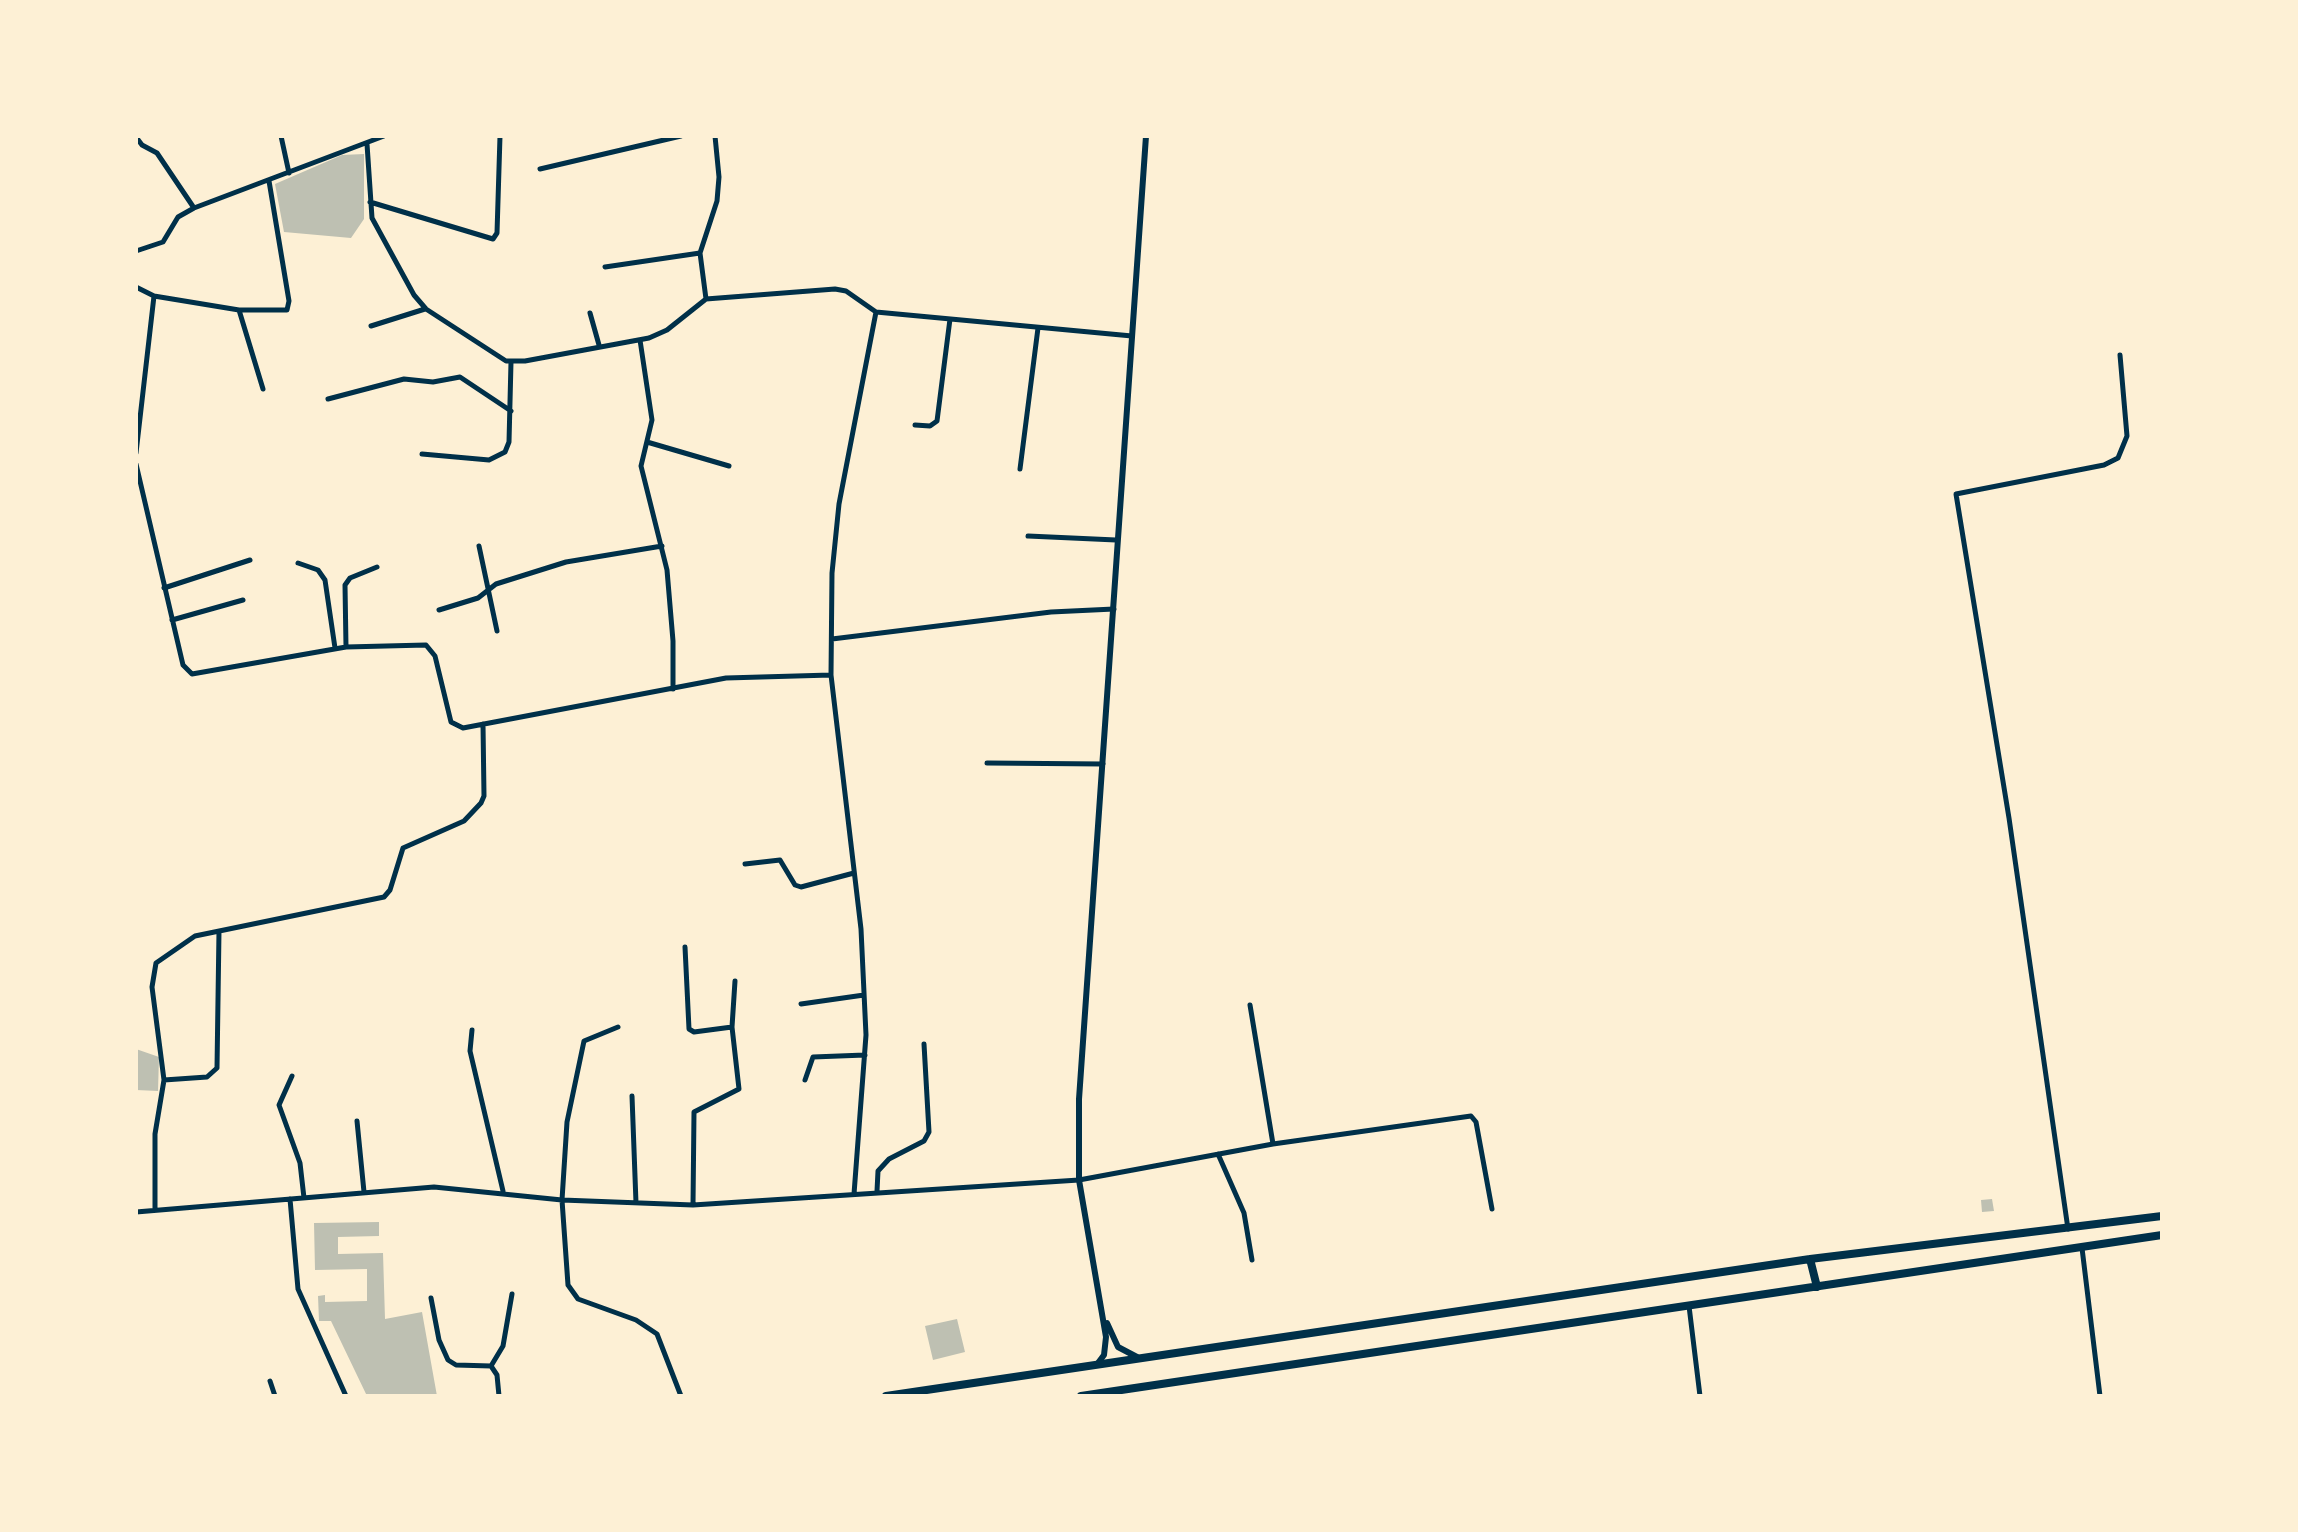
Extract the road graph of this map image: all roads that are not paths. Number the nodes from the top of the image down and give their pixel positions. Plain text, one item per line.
1 (281, 136) edge
2 (384, 136) edge
3 (500, 136) edge
4 (681, 136) edge
5 (715, 136) edge
6 (1146, 136) edge
7 (136, 137) edge
8 (367, 144) junction
9 (540, 169) dead end
10 (289, 173) junction
11 (269, 181) junction
12 (370, 202) junction
13 (194, 208) junction
14 (136, 251) edge
15 (700, 253) junction
16 (605, 267) dead end
17 (136, 287) edge
18 (154, 296) junction
19 (706, 299) junction
20 (426, 309) junction
21 (239, 310) junction
22 (876, 312) junction
23 (590, 313) dead end
24 (950, 319) junction
25 (371, 326) dead end
26 (1038, 328) junction
27 (1132, 336) junction
28 (640, 340) junction
29 (599, 345) junction
30 (2120, 355) dead end
31 (511, 362) junction
32 (263, 389) dead end
33 (328, 399) dead end
34 (511, 411) junction
35 (915, 425) dead end
36 (647, 442) junction
37 (136, 453) edge
38 (422, 454) dead end
39 (136, 464) edge
40 (729, 466) dead end
41 (1020, 469) dead end
42 (136, 472) edge
43 (1028, 536) dead end
44 (1116, 540) junction
45 (479, 546) dead end
46 (662, 546) junction
47 (250, 560) dead end
48 (298, 563) dead end
49 (377, 567) dead end
50 (164, 588) junction
51 (488, 590) junction
52 (243, 600) dead end
53 (1114, 609) junction
54 (439, 610) dead end
55 (172, 620) junction
56 (497, 631) dead end
57 (832, 639) junction
58 (346, 647) junction
59 (335, 648) junction
60 (831, 675) junction
61 (673, 689) junction
62 (483, 724) junction
63 (987, 763) dead end
64 (1104, 764) junction
65 (745, 864) dead end
66 (854, 873) junction
67 (219, 931) junction
68 (685, 947) dead end
69 (735, 981) dead end
70 (864, 995) junction
71 (801, 1004) dead end
72 (1250, 1005) dead end
73 (618, 1027) dead end
74 (732, 1027) junction
75 (472, 1030) dead end
76 (924, 1044) dead end
77 (865, 1055) junction
78 (292, 1076) dead end
79 (164, 1080) junction
80 (805, 1080) dead end
81 (632, 1096) dead end
82 (357, 1121) dead end
83 (1273, 1144) junction
84 (1218, 1154) junction
85 (1079, 1180) junction
86 (503, 1191) junction
87 (877, 1191) junction
88 (364, 1192) junction
89 (854, 1194) junction
90 (304, 1198) junction
91 (290, 1199) junction
92 (562, 1200) junction
93 (636, 1203) junction
94 (693, 1205) junction
95 (1492, 1209) dead end
96 (155, 1210) junction
97 (136, 1212) edge
98 (2162, 1216) edge
99 (2068, 1230) junction
100 (2162, 1235) edge
101 (2082, 1247) junction
102 (1810, 1259) junction
103 (1252, 1260) dead end
104 (1817, 1287) junction
105 (512, 1294) dead end
106 (431, 1298) dead end
107 (1689, 1306) junction
108 (1104, 1316) junction
109 (1137, 1357) junction
110 (1098, 1363) junction
111 (491, 1366) junction
112 (270, 1381) dead end
113 (1155, 1383) junction
114 (275, 1396) edge
115 (346, 1396) edge
116 (499, 1396) edge
117 (681, 1396) edge
118 (886, 1396) edge
119 (1081, 1396) edge
120 (1136, 1396) edge
121 (1700, 1396) edge
122 (2100, 1396) edge

1 - 10 street
2 - 8 street
3 - 12 street
4 - 9 street
5 - 15 street
6 - 27 street
7 - 13 street
8 - 10 street
8 - 12 street
10 - 11 street
11 - 13 street
11 - 21 street
12 - 20 street
13 - 14 street
15 - 16 street
15 - 19 street
17 - 18 street
18 - 21 street
18 - 37 street
19 - 22 street
19 - 28 street
20 - 25 street
20 - 31 street
21 - 32 street
22 - 24 street
22 - 57 street
23 - 29 street
24 - 26 street
24 - 35 street
26 - 27 street
26 - 41 street
27 - 44 street
28 - 29 street
28 - 36 street
29 - 31 street
30 - 99 street
31 - 34 street
33 - 34 street
34 - 38 street
36 - 40 street
36 - 46 street
39 - 42 street
42 - 50 street
43 - 44 street
44 - 53 street
45 - 51 street
46 - 51 street
46 - 61 street
47 - 50 street
48 - 59 street
49 - 58 street
50 - 55 street
51 - 54 street
51 - 56 street
52 - 55 street
53 - 57 street
53 - 64 street
55 - 59 street
57 - 60 street
58 - 59 street
58 - 62 street
60 - 61 street
60 - 66 street
61 - 62 street
62 - 67 street
63 - 64 street
64 - 85 street
65 - 66 street
66 - 70 street
67 - 79 street
67 - 79 street
68 - 74 street
69 - 74 street
70 - 71 street
70 - 77 street
72 - 83 street
73 - 92 street
74 - 94 street
75 - 86 street
76 - 87 street
77 - 80 street
77 - 89 street
78 - 90 street
79 - 96 street
81 - 93 street
82 - 88 street
83 - 84 street
83 - 95 street
84 - 85 street
84 - 103 street
85 - 87 street
85 - 108 street
86 - 88 street
86 - 92 street
87 - 89 street
88 - 90 street
89 - 94 street
90 - 91 street
91 - 96 street
91 - 115 street
92 - 93 street
92 - 117 street
93 - 94 street
96 - 97 street
98 - 99 highway
99 - 102 highway
100 - 101 highway
101 - 104 highway
101 - 122 street
102 - 104 highway
102 - 109 highway
104 - 107 highway
105 - 111 street
106 - 111 street
107 - 113 highway
107 - 121 street
108 - 109 street
108 - 110 street
109 - 110 highway
110 - 118 highway
111 - 116 street
112 - 114 street
113 - 119 highway
113 - 120 street

